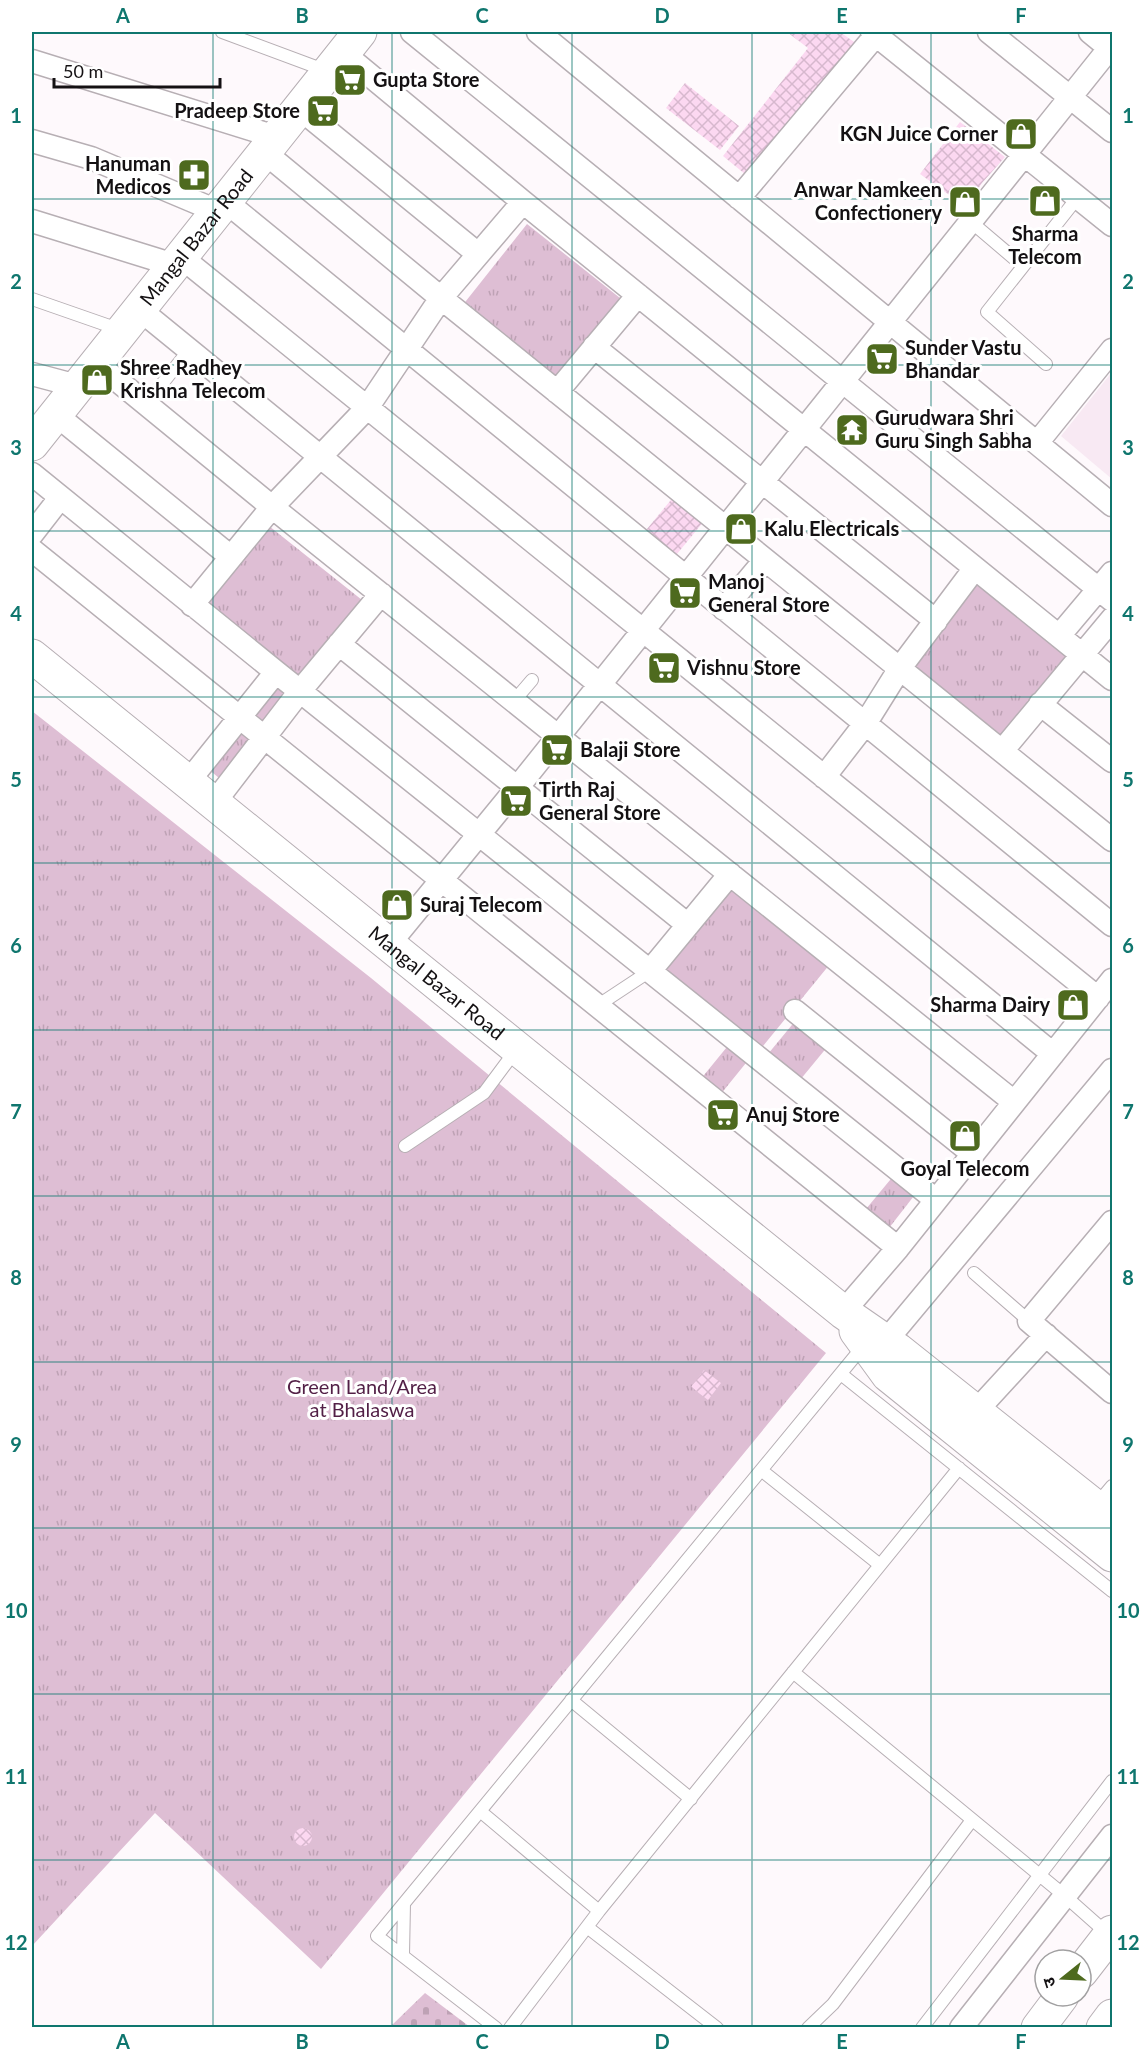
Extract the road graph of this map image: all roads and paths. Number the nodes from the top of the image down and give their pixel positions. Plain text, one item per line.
1 (222, 32) edge
2 (412, 32) edge
3 (538, 32) edge
4 (989, 32) edge
5 (1090, 32) edge
6 (874, 33) edge
7 (1112, 47) edge
8 (343, 52) edge
9 (32, 61) edge
10 (1071, 97) junction
11 (299, 108) junction
12 (1113, 131) edge
13 (32, 141) edge
14 (270, 145) junction
15 (1025, 154) junction
16 (1078, 197) junction
17 (739, 198) junction
18 (523, 202) junction
19 (221, 206) junction
20 (32, 221) edge
21 (970, 221) junction
22 (1113, 225) edge
23 (478, 254) junction
24 (177, 261) junction
25 (1023, 266) junction
26 (638, 295) junction
27 (441, 298) junction
28 (32, 299) edge
29 (130, 320) junction
30 (890, 322) junction
31 (594, 347) junction
32 (189, 350) junction
33 (407, 350) junction
34 (1113, 350) edge
35 (1046, 364) dead end
36 (32, 374) edge
37 (87, 374) junction
38 (842, 382) junction
39 (557, 392) junction
40 (147, 404) junction
41 (367, 408) junction
42 (55, 414) junction
43 (804, 429) junction
44 (1037, 443) junction
45 (32, 444) edge
46 (321, 458) junction
47 (32, 474) edge
48 (762, 482) junction
49 (60, 498) junction
50 (1113, 505) edge
51 (272, 507) junction
52 (725, 528) junction
53 (32, 534) edge
54 (32, 550) edge
55 (231, 557) junction
56 (765, 560) junction
57 (975, 568) junction
58 (686, 578) junction
59 (1108, 587) edge
60 (381, 594) junction
61 (192, 605) junction
62 (724, 609) junction
63 (1113, 619) edge
64 (936, 621) junction
65 (642, 631) junction
66 (1059, 636) junction
67 (339, 644) junction
68 (1081, 654) junction
69 (32, 656) edge
70 (900, 668) junction
71 (276, 672) junction
72 (1113, 679) edge
73 (532, 680) dead end
74 (599, 686) junction
75 (300, 691) junction
76 (514, 701) junction
77 (1040, 704) junction
78 (239, 718) junction
79 (865, 724) junction
80 (558, 736) junction
81 (264, 738) junction
82 (1002, 751) junction
83 (1113, 761) edge
84 (824, 777) junction
85 (188, 782) junction
86 (517, 788) junction
87 (214, 803) junction
88 (479, 835) junction
89 (1113, 840) edge
90 (730, 874) junction
91 (442, 882) junction
92 (688, 925) junction
93 (1113, 925) edge
94 (389, 945) junction
95 (650, 971) junction
96 (1113, 980) edge
97 (1098, 998) junction
98 (597, 1006) junction
99 (795, 1011) dead end
100 (517, 1049) junction
101 (1053, 1054) junction
102 (1113, 1070) edge
103 (1014, 1102) junction
104 (405, 1146) dead end
105 (973, 1154) junction
106 (936, 1200) junction
107 (1113, 1222) edge
108 (898, 1248) junction
109 (974, 1273) dead end
110 (843, 1312) junction
111 (1029, 1321) junction
112 (1047, 1335) junction
113 (874, 1340) junction
114 (841, 1374) junction
115 (1113, 1392) edge
116 (967, 1422) junction
117 (959, 1468) junction
118 (761, 1470) junction
119 (1107, 1504) edge
120 (1113, 1556) edge
121 (880, 1566) junction
122 (1113, 1591) edge
123 (793, 1672) junction
124 (571, 1700) junction
125 (1113, 1781) edge
126 (691, 1799) junction
127 (480, 1811) junction
128 (972, 1820) junction
129 (1113, 1836) edge
130 (1040, 1875) junction
131 (1065, 1896) junction
132 (404, 1903) junction
133 (599, 1911) junction
134 (587, 1927) junction
135 (1111, 1934) edge
136 (403, 1955) junction
137 (1093, 1957) edge
138 (1053, 2008) edge
139 (1113, 2016) edge
140 (496, 2028) edge
141 (510, 2028) edge
142 (717, 2028) edge
143 (808, 2028) edge
144 (922, 2028) edge
145 (961, 2028) edge
146 (1038, 2028) edge
147 (1103, 2028) edge

1 - 8 lane
2 - 38 street
3 - 17 street
4 - 10 street
5 - 7 street
6 - 15 street
6 - 17 street
7 - 10 street
8 - 11 street, Mangal Bazar Road
8 - 18 street
9 - 14 street
10 - 12 street
10 - 15 street
11 - 14 street, Mangal Bazar Road
11 - 23 street
13 - 19 street
14 - 19 street, Mangal Bazar Road
14 - 27 street
15 - 16 street
15 - 21 street
16 - 22 street
16 - 25 lane
17 - 30 street
18 - 23 street
18 - 26 street
19 - 24 street, Mangal Bazar Road
19 - 33 street
20 - 24 street
21 - 25 lane
21 - 30 street
23 - 27 street
24 - 29 street, Mangal Bazar Road
24 - 41 street
25 - 35 lane
26 - 31 street
26 - 43 street
27 - 33 street
27 - 39 street
28 - 29 lane
29 - 32 street
29 - 37 street, Mangal Bazar Road
30 - 38 street
30 - 44 street
31 - 39 street
31 - 48 street
32 - 40 lane
32 - 46 street
33 - 41 street
33 - 58 street
34 - 44 street
36 - 37 street
37 - 40 street
37 - 42 street, Mangal Bazar Road
38 - 43 street
38 - 59 street
39 - 52 street
40 - 51 street
41 - 46 street
41 - 65 street
42 - 45 street, Mangal Bazar Road
42 - 55 street
43 - 48 street
43 - 57 street
44 - 50 street
46 - 51 street
46 - 74 street
47 - 49 street
48 - 52 street
48 - 64 street
49 - 53 street
49 - 61 street
51 - 55 street
51 - 60 street
52 - 56 street
52 - 58 street
54 - 78 street
55 - 61 street
56 - 62 street
56 - 70 street
57 - 64 street
57 - 66 street
58 - 62 street
58 - 65 street
59 - 66 street
60 - 67 street
60 - 76 street
61 - 71 street
62 - 79 street
63 - 68 street
64 - 70 street
65 - 74 street
65 - 84 street
66 - 68 street
67 - 75 street
67 - 86 street
68 - 72 street
68 - 77 street
69 - 85 street, Mangal Bazar Road
70 - 79 street
70 - 82 street
71 - 75 street
71 - 78 street
73 - 76 lane
74 - 80 street
74 - 101 street
75 - 81 street
75 - 88 street
76 - 80 street
77 - 82 street
77 - 83 street
78 - 81 street
78 - 85 street
79 - 84 street
79 - 93 street
80 - 86 street
80 - 90 street
81 - 87 street
81 - 91 street
82 - 89 street
84 - 97 street
85 - 87 street, Mangal Bazar Road
86 - 88 street
86 - 92 street
87 - 94 street, Mangal Bazar Road
88 - 91 street
88 - 95 street
90 - 92 street
90 - 103 street
91 - 94 street
91 - 98 street
92 - 95 street
94 - 100 street, Mangal Bazar Road
95 - 98 lane
95 - 106 street
96 - 97 street
97 - 101 street
98 - 108 street
99 - 105 street
100 - 104 lane
100 - 110 street, Mangal Bazar Road
101 - 103 street
102 - 113 street
103 - 105 street
105 - 106 street
106 - 108 street
107 - 111 street
108 - 110 street
109 - 111 lane
110 - 113 street, Mangal Bazar Road
111 - 112 street
112 - 115 street
112 - 116 street
113 - 114 lane
113 - 116 street, Mangal Bazar Road
114 - 117 lane
114 - 118 lane
116 - 119 street
116 - 120 street
117 - 121 lane
117 - 122 lane
118 - 121 lane
118 - 124 lane
121 - 123 lane
123 - 126 lane
123 - 128 lane
124 - 126 lane
124 - 127 lane
125 - 130 lane
126 - 133 lane
127 - 132 lane
127 - 133 lane
128 - 130 lane
128 - 143 lane
129 - 131 street
130 - 131 lane
130 - 144 lane
131 - 135 lane
131 - 145 street
132 - 136 lane
132 - 136 lane
133 - 134 lane
134 - 141 lane
134 - 142 lane
135 - 137 street
136 - 140 lane
138 - 146 street
139 - 147 street

